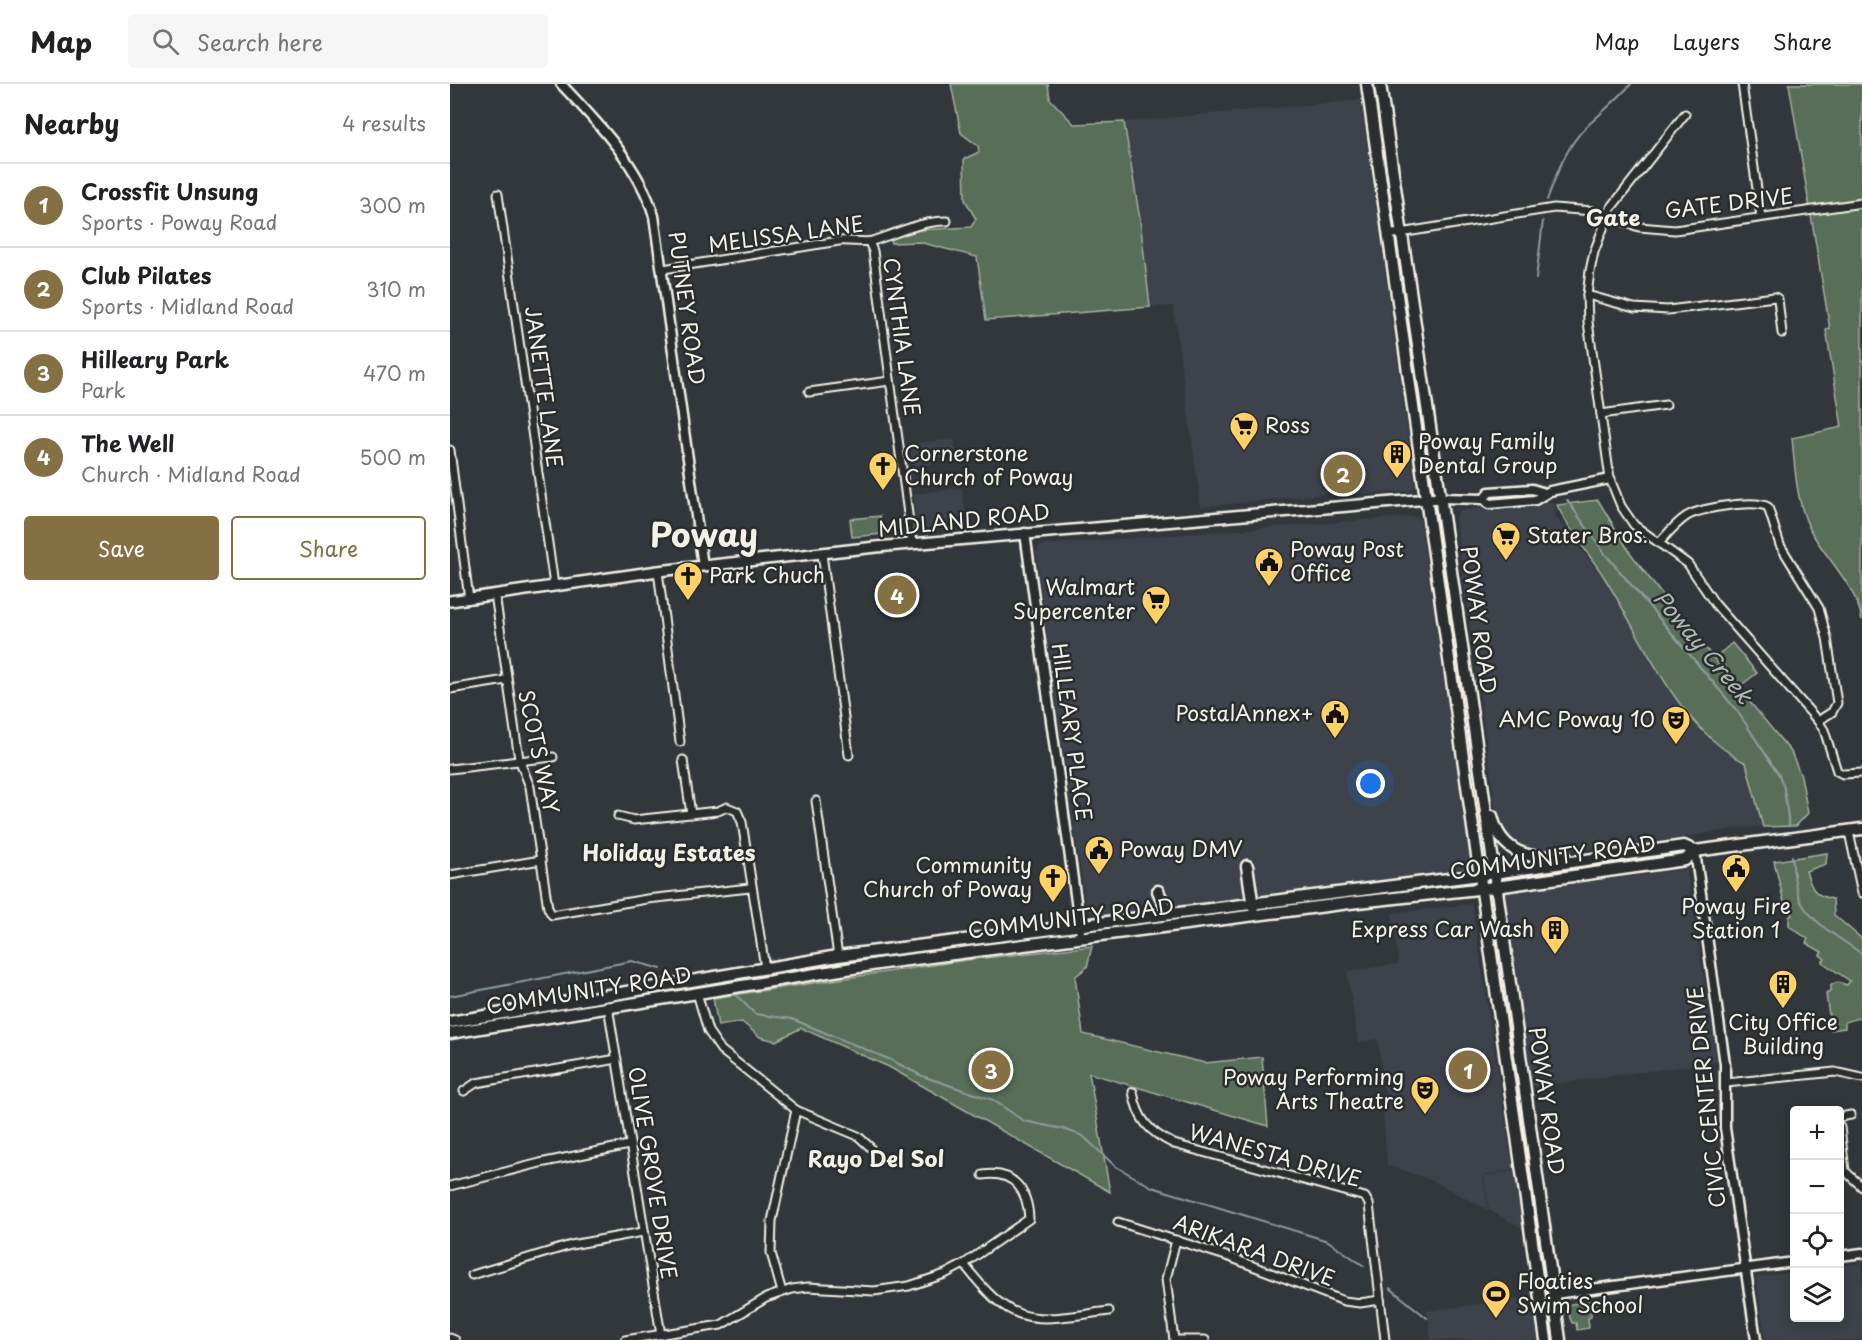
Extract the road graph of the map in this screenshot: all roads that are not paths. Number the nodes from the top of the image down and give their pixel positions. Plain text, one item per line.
1 (561, 84) edge
2 (1742, 84) edge
3 (1374, 86) edge
4 (1685, 114) dead end
5 (498, 194) dead end
6 (1862, 203) edge
7 (1606, 217) junction
8 (1761, 217) junction
9 (947, 221) dead end
10 (1401, 233) junction
11 (1389, 235) junction
12 (869, 242) junction
13 (663, 269) junction
14 (1587, 295) junction
15 (1782, 333) dead end
16 (1403, 334) junction
17 (890, 381) junction
18 (1411, 391) junction
19 (809, 392) dead end
20 (1425, 393) junction
21 (1666, 405) dead end
22 (1600, 414) junction
23 (1433, 449) junction
24 (450, 450) edge
25 (1610, 479) junction
26 (1440, 498) junction
27 (1426, 499) junction
28 (459, 519) junction
29 (450, 520) edge
30 (1025, 533) junction
31 (1660, 542) junction
32 (912, 544) junction
33 (822, 554) junction
34 (703, 566) junction
35 (658, 571) junction
36 (554, 585) junction
37 (495, 594) junction
38 (469, 598) junction
39 (450, 602) edge
40 (1444, 627) junction
41 (506, 680) junction
42 (450, 689) edge
43 (1454, 695) junction
44 (1470, 695) junction
45 (1818, 721) junction
46 (680, 742) dead end
47 (849, 754) dead end
48 (553, 757) dead end
49 (519, 759) junction
50 (682, 760) dead end
51 (1480, 766) junction
52 (450, 769) edge
53 (1862, 773) edge
54 (1482, 784) junction
55 (816, 801) dead end
56 (691, 814) junction
57 (618, 816) dead end
58 (1857, 832) edge
59 (1644, 851) junction
60 (1695, 851) junction
61 (1622, 854) junction
62 (541, 860) junction
63 (1606, 872) junction
64 (1495, 873) junction
65 (450, 875) edge
66 (1480, 875) junction
67 (1496, 887) junction
68 (750, 888) junction
69 (1366, 888) junction
70 (1482, 889) junction
71 (1158, 891) dead end
72 (1326, 893) junction
73 (1862, 894) edge
74 (1254, 902) junction
75 (1238, 904) junction
76 (1319, 907) junction
77 (1168, 913) junction
78 (1277, 914) junction
79 (1079, 924) junction
80 (1169, 926) junction
81 (1080, 937) junction
82 (879, 950) junction
83 (838, 956) junction
84 (765, 968) junction
85 (841, 969) junction
86 (736, 974) junction
87 (789, 977) junction
88 (725, 988) junction
89 (697, 993) junction
90 (1497, 1000) junction
91 (607, 1002) junction
92 (450, 1022) edge
93 (450, 1033) edge
94 (617, 1059) junction
95 (1521, 1066) junction
96 (1862, 1078) edge
97 (1509, 1079) junction
98 (1726, 1083) junction
99 (464, 1091) dead end
100 (1133, 1092) dead end
101 (796, 1110) junction
102 (1851, 1115) dead end
103 (1844, 1116) edge
104 (1531, 1135) junction
105 (1518, 1139) junction
106 (629, 1145) junction
107 (870, 1147) dead end
108 (1844, 1160) edge
109 (983, 1175) dead end
110 (450, 1186) edge
111 (1862, 1187) edge
112 (1540, 1200) junction
113 (1118, 1222) dead end
114 (1531, 1231) junction
115 (643, 1232) junction
116 (1176, 1240) junction
117 (1533, 1249) junction
118 (1862, 1253) edge
119 (1844, 1255) edge
120 (964, 1264) junction
121 (1790, 1264) edge
122 (1550, 1269) junction
123 (1745, 1270) junction
124 (472, 1275) dead end
125 (782, 1292) junction
126 (1554, 1294) junction
127 (1380, 1300) junction
128 (1109, 1311) dead end
129 (661, 1335) junction
130 (450, 1338) edge
131 (455, 1340) edge
132 (625, 1340) edge
133 (1176, 1340) edge
134 (1205, 1340) edge
135 (1385, 1340) edge
136 (1546, 1340) edge
137 (1560, 1340) edge
138 (1756, 1340) edge

1 - 13 street, PUTNEY ROAD
2 - 8 street
3 - 10 main road, POWAY ROAD
3 - 11 main road, POWAY ROAD
4 - 7 street
5 - 36 street, JANETTE LANE
6 - 8 street, GATE DRIVE
7 - 8 street, GATE DRIVE
7 - 10 street, GATE DRIVE
7 - 14 street
9 - 12 street, MELISSA LANE
10 - 11 street, GATE DRIVE
10 - 20 main road, POWAY ROAD
11 - 16 main road, POWAY ROAD
12 - 13 street, MELISSA LANE
12 - 17 street, CYNTHIA LANE
13 - 34 street, PUTNEY ROAD
14 - 15 street
14 - 22 street
16 - 18 main road, POWAY ROAD
16 - 20 main road
17 - 19 street
17 - 32 street, CYNTHIA LANE
18 - 23 main road
18 - 27 main road, POWAY ROAD
20 - 23 main road, POWAY ROAD
21 - 22 street
22 - 25 street
23 - 26 main road, POWAY ROAD
24 - 28 street
25 - 26 street, MIDLAND ROAD
25 - 31 street
26 - 27 main road, MIDLAND ROAD
26 - 44 main road, POWAY ROAD
27 - 30 main road, MIDLAND ROAD
27 - 40 main road, POWAY ROAD
28 - 29 street
28 - 38 street
30 - 32 main road, MIDLAND ROAD
30 - 79 street, HILLEARY PLACE
31 - 45 street
31 - 45 street
32 - 33 main road, MIDLAND ROAD
33 - 34 main road, MIDLAND ROAD
33 - 47 street
34 - 35 main road, MIDLAND ROAD
35 - 36 main road, MIDLAND ROAD
35 - 46 street
36 - 37 main road, MIDLAND ROAD
37 - 38 main road, MIDLAND ROAD
37 - 41 street, SCOTS WAY
38 - 39 main road, MIDLAND ROAD
40 - 43 main road, POWAY ROAD
40 - 44 main road
41 - 42 street
41 - 49 street, SCOTS WAY
43 - 51 main road
43 - 66 main road, POWAY ROAD
44 - 51 main road, POWAY ROAD
45 - 53 street
48 - 49 street
49 - 52 street
49 - 62 street, SCOTS WAY
50 - 56 street
51 - 54 main road, POWAY ROAD
54 - 61 main road
54 - 64 main road, POWAY ROAD
55 - 83 street
56 - 57 street
56 - 68 street
58 - 60 main road, COMMUNITY ROAD
58 - 73 street
59 - 60 main road, COMMUNITY ROAD
59 - 61 main road, COMMUNITY ROAD
59 - 63 main road
60 - 63 main road, COMMUNITY ROAD
60 - 98 street, CIVIC CENTER DRIVE
61 - 64 main road, COMMUNITY ROAD
62 - 65 street
62 - 68 street, SCOTS WAY
63 - 67 main road, COMMUNITY ROAD
64 - 66 main road, COMMUNITY ROAD
64 - 67 main road, POWAY ROAD
66 - 69 main road, COMMUNITY ROAD
66 - 70 main road, POWAY ROAD
67 - 70 main road, COMMUNITY ROAD
67 - 95 main road, POWAY ROAD
68 - 84 street
69 - 72 main road, COMMUNITY ROAD
69 - 76 main road
70 - 76 main road, COMMUNITY ROAD
70 - 90 main road, POWAY ROAD
71 - 77 main road
72 - 74 main road, COMMUNITY ROAD
72 - 78 main road
74 - 75 main road, COMMUNITY ROAD
74 - 75 main road
74 - 80 main road
75 - 77 main road, COMMUNITY ROAD
76 - 78 main road, COMMUNITY ROAD
77 - 79 main road, COMMUNITY ROAD
78 - 80 main road, COMMUNITY ROAD
79 - 81 street, HILLEARY PLACE
79 - 82 main road, COMMUNITY ROAD
80 - 81 main road, COMMUNITY ROAD
81 - 85 main road, COMMUNITY ROAD
82 - 83 main road, COMMUNITY ROAD
82 - 85 main road
83 - 84 main road, COMMUNITY ROAD
83 - 87 main road
84 - 86 main road, COMMUNITY ROAD
84 - 88 main road
85 - 87 main road, COMMUNITY ROAD
86 - 89 main road
86 - 91 main road, COMMUNITY ROAD
87 - 88 main road, COMMUNITY ROAD
88 - 89 main road, COMMUNITY ROAD
89 - 91 main road, COMMUNITY ROAD
89 - 101 street
90 - 95 main road
90 - 97 main road, POWAY ROAD
91 - 92 main road, COMMUNITY ROAD
91 - 93 main road, COMMUNITY ROAD
91 - 94 street, OLIVE GROVE DRIVE
94 - 99 street
94 - 106 street, OLIVE GROVE DRIVE
95 - 104 main road, POWAY ROAD
96 - 98 street
97 - 104 main road
97 - 105 main road, POWAY ROAD
98 - 123 street, CIVIC CENTER DRIVE
100 - 127 street, WANESTA DRIVE
101 - 107 street
101 - 125 street
102 - 103 street
104 - 112 main road, POWAY ROAD
105 - 112 main road
105 - 114 main road, POWAY ROAD
106 - 110 street
106 - 115 street, OLIVE GROVE DRIVE
108 - 111 street
109 - 120 street
112 - 122 main road, POWAY ROAD
113 - 116 street, ARIKARA DRIVE
114 - 117 main road, POWAY ROAD
114 - 122 main road
115 - 124 street
115 - 129 street, OLIVE GROVE DRIVE
116 - 127 street, ARIKARA DRIVE
116 - 133 street
117 - 126 main road
117 - 136 main road, POWAY ROAD
118 - 119 street
120 - 125 street
120 - 128 street
121 - 123 street
122 - 126 main road, POWAY ROAD
123 - 126 street
123 - 138 street, CIVIC CENTER DRIVE
125 - 129 street
126 - 137 main road, POWAY ROAD
127 - 135 street, WANESTA DRIVE
129 - 132 street
130 - 131 street
133 - 134 street

